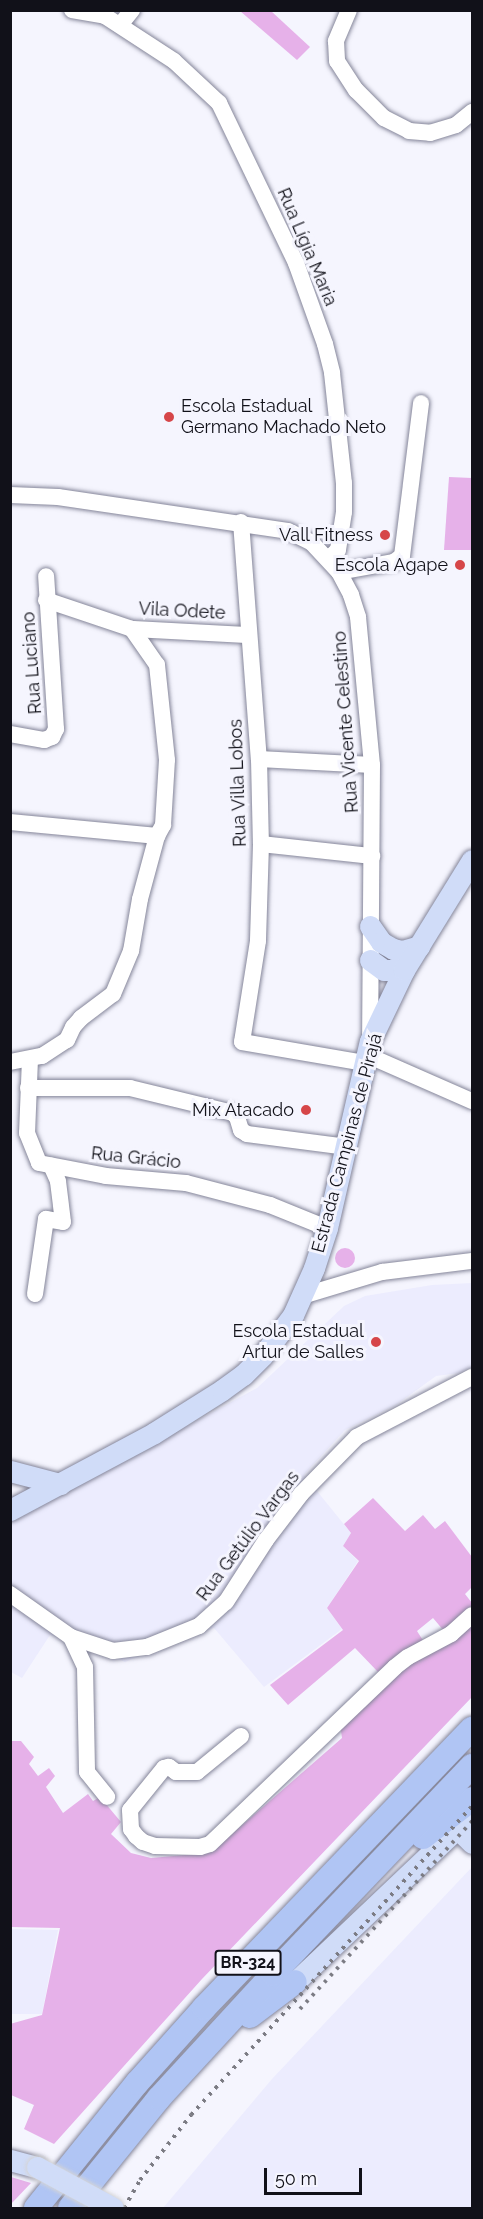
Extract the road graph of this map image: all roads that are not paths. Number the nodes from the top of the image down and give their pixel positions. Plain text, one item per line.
1 (72, 10) edge
2 (132, 10) edge
3 (349, 10) edge
4 (103, 13) edge
5 (120, 25) junction
6 (472, 112) edge
7 (421, 403) dead end
8 (10, 495) edge
9 (241, 522) junction
10 (333, 566) junction
11 (46, 576) dead end
12 (46, 600) junction
13 (132, 629) junction
14 (248, 635) junction
15 (10, 734) edge
16 (259, 759) junction
17 (372, 765) junction
18 (10, 822) edge
19 (157, 836) junction
20 (261, 844) junction
21 (372, 856) junction
22 (472, 860) edge
23 (370, 926) junction
24 (419, 946) junction
25 (370, 960) junction
26 (404, 969) junction
27 (367, 1053) junction
28 (30, 1059) junction
29 (10, 1062) edge
30 (28, 1088) junction
31 (472, 1101) edge
32 (347, 1147) junction
33 (51, 1165) junction
34 (327, 1228) junction
35 (472, 1261) edge
36 (35, 1294) dead end
37 (302, 1296) junction
38 (472, 1377) edge
39 (10, 1471) edge
40 (60, 1484) junction
41 (10, 1510) edge
42 (10, 1594) edge
43 (472, 1615) edge
44 (71, 1637) junction
45 (472, 1729) edge
46 (240, 1736) dead end
47 (472, 1766) edge
48 (107, 1797) dead end
49 (472, 1799) edge
50 (468, 1829) edge
51 (317, 1929) junction
52 (295, 1982) joint
53 (206, 2047) junction
54 (10, 2160) edge
55 (38, 2204) edge
56 (70, 2208) edge
57 (112, 2208) edge

1 - 4 street
2 - 5 street
3 - 6 street
4 - 5 street, Rua Lígia Maria
5 - 10 street, Rua Lígia Maria
7 - 10 street
8 - 9 street, Rua Vicente Celestino
9 - 10 street, Rua Vicente Celestino
9 - 14 street, Rua Villa Lobos
10 - 17 street, Rua Vicente Celestino
11 - 12 street, Rua Luciano
12 - 13 street, Vila Odete
12 - 15 street, Rua Luciano
13 - 14 street, Vila Odete
13 - 19 street
14 - 16 street, Rua Villa Lobos
16 - 17 street
16 - 20 street, Rua Villa Lobos
17 - 21 street, Rua Vicente Celestino
18 - 19 street
19 - 28 street
20 - 21 street
20 - 27 street, Rua Villa Lobos
21 - 23 street, Rua Vicente Celestino
22 - 24 main road, Estrada Campinas de Pirajá
23 - 24 main road
23 - 25 street, Rua Vicente Celestino
24 - 26 main road, Estrada Campinas de Pirajá
25 - 26 main road
25 - 27 street, Rua Vicente Celestino
26 - 27 main road, Estrada Campinas de Pirajá
27 - 31 street
27 - 32 main road, Estrada Campinas de Pirajá
28 - 29 street
28 - 30 street
30 - 32 street
30 - 33 street
32 - 34 main road, Estrada Campinas de Pirajá
33 - 34 street, Rua Grácio
33 - 36 street
34 - 37 main road, Estrada Campinas de Pirajá
35 - 37 street
37 - 40 main road, Estrada Campinas de Pirajá
38 - 44 street, Rua Getúlio Vargas
39 - 40 main road
40 - 41 main road, Estrada Campinas de Pirajá
42 - 44 street, Rua Getúlio Vargas
43 - 46 street
44 - 48 street
45 - 55 highway, BR-324
47 - 51 highway, BR-324
49 - 51 highway
50 - 52 main road
51 - 53 highway, BR-324
52 - 53 highway
53 - 56 highway, BR-324
54 - 57 main road, bridge

